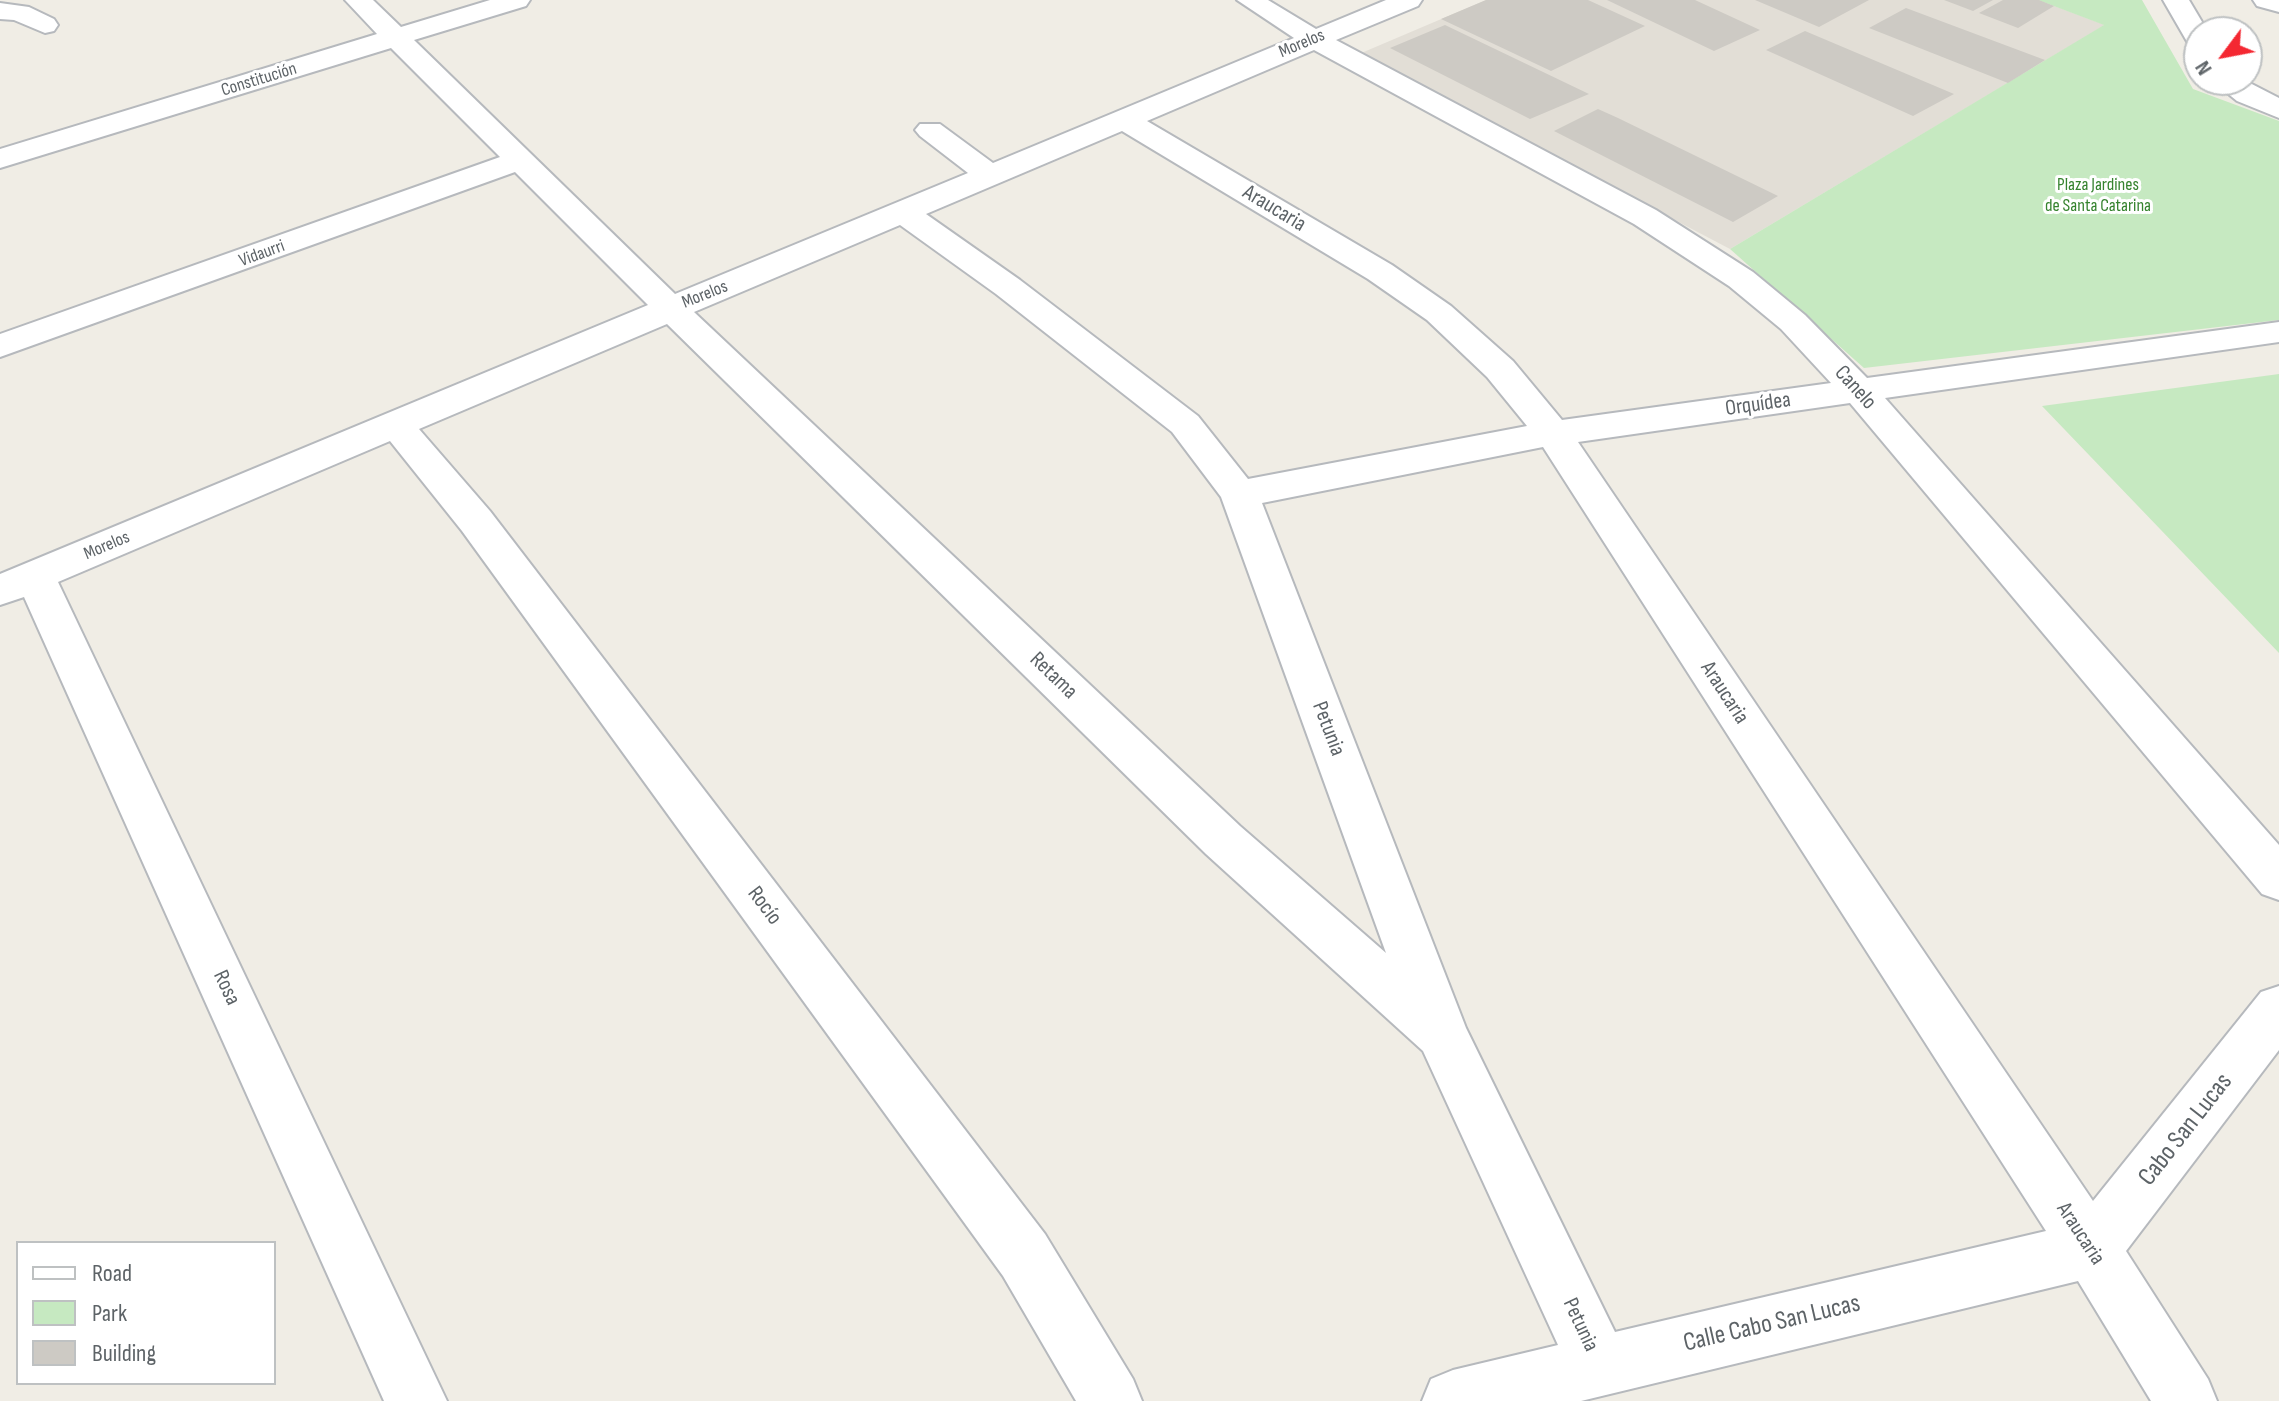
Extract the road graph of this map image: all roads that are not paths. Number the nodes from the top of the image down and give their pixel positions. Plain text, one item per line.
1 (358, 0) edge
2 (517, 0) edge
3 (1250, 0) edge
4 (1409, 0) edge
5 (2266, 0) edge
6 (2279, 4) edge
7 (0, 11) edge
8 (45, 25) dead end
9 (394, 38) junction
10 (1314, 39) junction
11 (2255, 96) edge
12 (2279, 109) edge
13 (1125, 120) junction
14 (930, 130) dead end
15 (0, 159) edge
16 (523, 159) junction
17 (992, 176) junction
18 (903, 213) junction
19 (671, 309) junction
20 (2279, 332) edge
21 (0, 346) edge
22 (1858, 390) junction
23 (396, 425) junction
24 (1553, 433) junction
25 (1239, 494) junction
26 (17, 583) edge
27 (2279, 879) edge
28 (2279, 1009) edge
29 (1442, 1034) junction
30 (2091, 1249) junction
31 (1599, 1365) junction
32 (416, 1401) edge
33 (1111, 1401) edge
34 (1453, 1401) edge
35 (2186, 1401) edge

1 - 9 street
2 - 9 street, Constitución
3 - 10 street, Canelo
4 - 10 street, Morelos
5 - 6 street
7 - 8 street
9 - 15 street, Constitución
9 - 16 street
10 - 13 street, Morelos
10 - 22 street, Canelo
11 - 12 street
13 - 17 street, Morelos
13 - 24 street, Araucaria
14 - 17 street
16 - 19 street
16 - 21 street, Vidaurri
17 - 18 street, Morelos
18 - 19 street, Morelos
18 - 25 street, Petunia
19 - 23 street, Morelos
19 - 29 street, Retama
20 - 22 street, Orquídea
22 - 24 street, Orquídea
22 - 27 street, Canelo
23 - 26 street, Morelos
23 - 33 street, Rocío
24 - 25 street, Orquídea
24 - 30 street, Araucaria
25 - 29 street, Petunia
26 - 32 street, Rosa
28 - 30 street, Cabo San Lucas
29 - 31 street, Petunia
30 - 31 street, Calle Cabo San Lucas
30 - 35 street, Araucaria
31 - 34 street, Calle Cabo San Lucas

